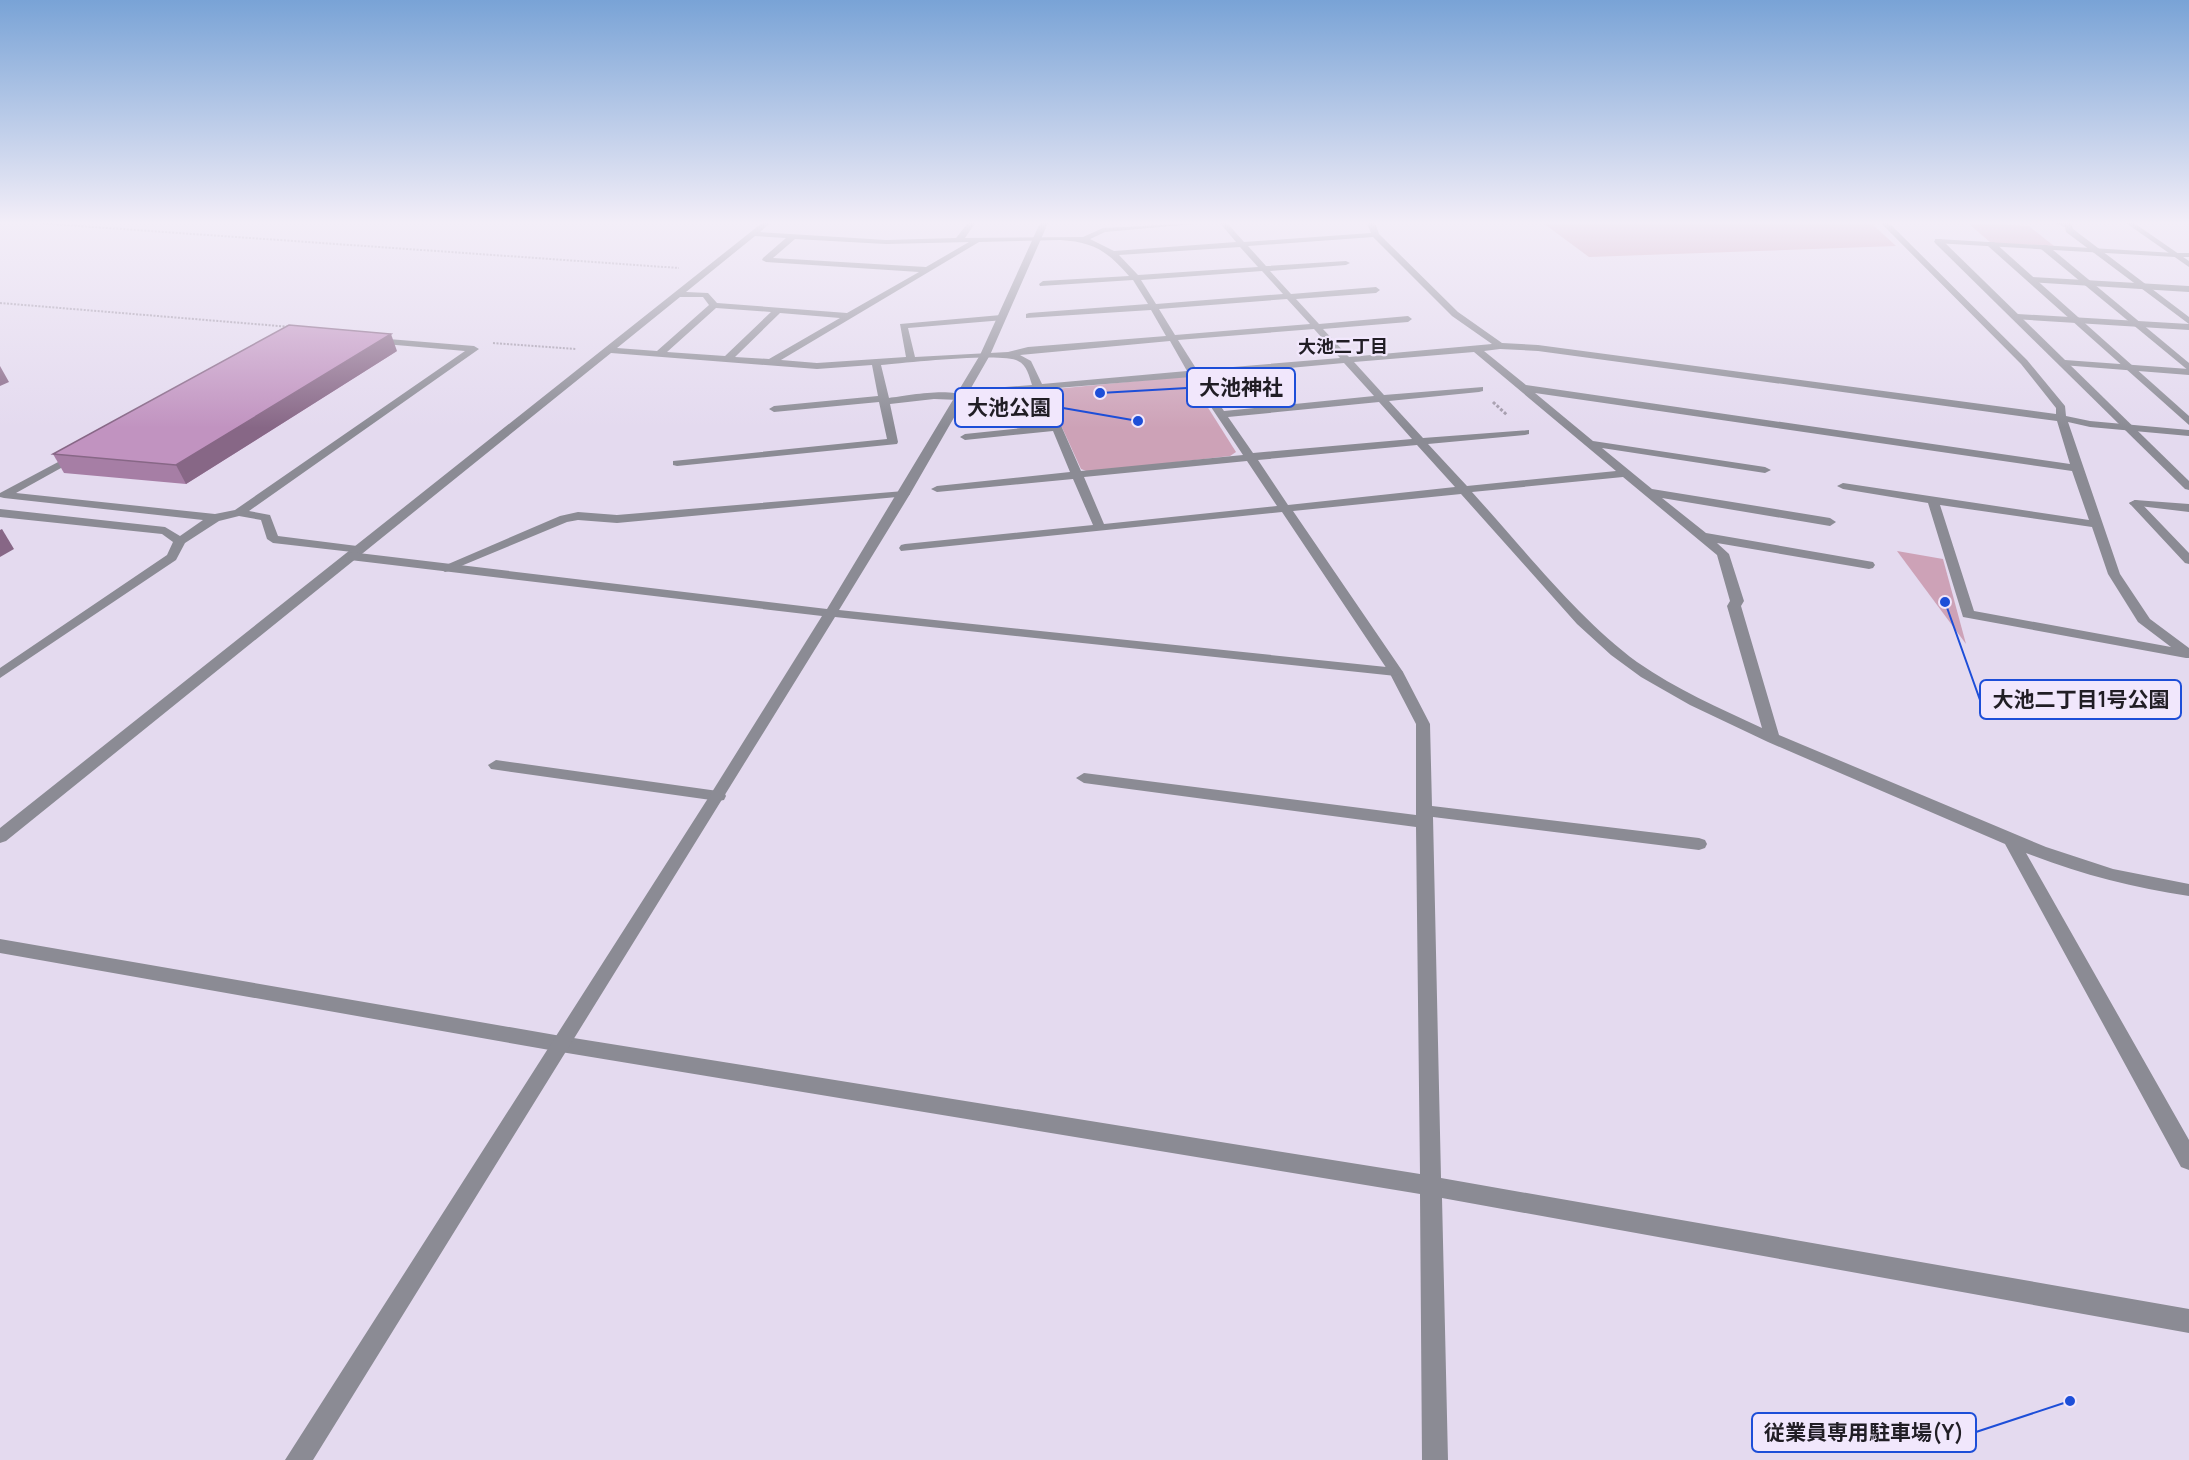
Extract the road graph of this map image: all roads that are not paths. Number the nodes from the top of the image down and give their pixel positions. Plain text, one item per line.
1 (682, 291) edge
2 (892, 291) edge
3 (1013, 291) edge
4 (1144, 291) edge
5 (1285, 291) edge
6 (1362, 291) edge
7 (1432, 291) edge
8 (1955, 291) edge
9 (1990, 291) edge
10 (2043, 291) edge
11 (2098, 291) edge
12 (2149, 291) edge
13 (678, 294) junction
14 (1290, 297) junction
15 (714, 305) junction
16 (1153, 307) junction
17 (778, 310) junction
18 (849, 316) junction
19 (1029, 316) dead end
20 (2017, 317) junction
21 (1001, 318) junction
22 (1408, 319) dead end
23 (2075, 320) junction
24 (2189, 321) edge
25 (2137, 324) junction
26 (1317, 327) junction
27 (2189, 327) edge
28 (1173, 338) junction
29 (367, 340) edge
30 (1500, 346) junction
31 (1476, 349) junction
32 (607, 351) junction
33 (657, 354) junction
34 (985, 355) junction
35 (1009, 355) junction
36 (910, 359) junction
37 (726, 360) junction
38 (1347, 360) junction
39 (876, 362) junction
40 (770, 363) junction
41 (2065, 363) junction
42 (2130, 368) junction
43 (2189, 370) edge
44 (1194, 374) junction
45 (1037, 387) junction
46 (1524, 388) junction
47 (1479, 389) dead end
48 (992, 391) dead end
49 (960, 398) junction
50 (1383, 399) junction
51 (884, 400) junction
52 (774, 409) dead end
53 (1222, 414) junction
54 (2061, 418) junction
55 (2189, 422) edge
56 (1056, 428) junction
57 (2129, 429) junction
58 (1525, 432) dead end
59 (2189, 433) edge
60 (965, 437) dead end
61 (1588, 442) junction
62 (1421, 443) junction
63 (87, 449) edge
64 (1251, 457) junction
65 (677, 463) dead end
66 (2077, 468) junction
67 (1765, 470) dead end
68 (1624, 473) junction
69 (1077, 475) junction
70 (1843, 486) dead end
71 (2189, 487) edge
72 (937, 489) dead end
73 (1465, 490) junction
74 (1648, 492) junction
75 (904, 494) junction
76 (1933, 500) junction
77 (2189, 508) edge
78 (1288, 510) junction
79 (238, 512) junction
80 (0, 513) edge
81 (215, 518) junction
82 (1830, 522) dead end
83 (2095, 524) junction
84 (1100, 528) junction
85 (1702, 536) junction
86 (180, 541) junction
87 (905, 548) dead end
88 (354, 553) junction
89 (2189, 560) edge
90 (1869, 565) dead end
91 (445, 568) junction
92 (831, 613) junction
93 (2189, 655) edge
94 (1396, 672) junction
95 (0, 674) edge
96 (1773, 739) junction
97 (496, 765) dead end
98 (1084, 778) dead end
99 (718, 796) junction
100 (1424, 816) junction
101 (0, 837) edge
102 (2011, 840) junction
103 (1699, 843) dead end
104 (2189, 890) edge
105 (0, 946) edge
106 (561, 1044) junction
107 (2189, 1160) edge
108 (1430, 1186) junction
109 (2189, 1321) edge
110 (298, 1460) edge
111 (1435, 1460) edge

1 - 13 street
2 - 18 street
3 - 21 street
4 - 16 street
5 - 14 street
6 - 14 street
7 - 30 street
8 - 54 street
9 - 20 street
10 - 23 street
11 - 25 street
12 - 24 street
13 - 15 street
13 - 32 street
14 - 16 street
14 - 26 street
15 - 17 street
15 - 33 street
16 - 19 street
16 - 28 street
17 - 18 street
17 - 37 street
18 - 40 street
20 - 23 street
20 - 41 street
21 - 34 street
21 - 36 street
22 - 26 street
23 - 25 street
23 - 42 street
25 - 27 street
25 - 43 street
26 - 28 street
26 - 38 street
28 - 35 street
28 - 44 street
29 - 79 street
30 - 31 street
30 - 54 street
31 - 38 street
31 - 46 street
32 - 33 street
32 - 88 street
33 - 37 street
34 - 35 street
34 - 36 street
34 - 49 street
35 - 45 street
36 - 39 street
37 - 40 street
38 - 44 street
38 - 50 street
39 - 40 street
39 - 51 street
41 - 42 street
41 - 57 street
42 - 43 street
42 - 55 street
44 - 45 street
44 - 53 street
45 - 48 street
45 - 56 street
46 - 61 street
46 - 66 street
47 - 50 street
49 - 51 street
49 - 75 street
50 - 53 street
50 - 62 street
51 - 52 street
51 - 65 street
53 - 64 street
54 - 57 street
54 - 66 street
56 - 60 street
56 - 69 street
57 - 59 street
57 - 71 street
58 - 62 street
61 - 67 street
61 - 68 street
62 - 64 street
62 - 73 street
63 - 81 street
64 - 69 street
64 - 78 street
66 - 83 street
68 - 73 street
68 - 74 street
69 - 72 street
69 - 84 street
70 - 76 street
73 - 78 street
73 - 96 street
74 - 82 street
74 - 85 street
75 - 91 street
75 - 92 street
76 - 83 street
76 - 93 street
77 - 89 street
78 - 84 street
78 - 94 street
79 - 81 street
79 - 88 street
80 - 86 street
81 - 86 street
83 - 93 street
84 - 87 street
85 - 90 street
85 - 96 street
86 - 95 street
88 - 91 street
88 - 101 street
91 - 92 street
92 - 94 street
92 - 99 street
94 - 100 street
96 - 102 street
97 - 99 street
98 - 100 street
99 - 106 street
100 - 103 street
100 - 108 street
102 - 104 street
102 - 107 street
105 - 106 street
106 - 108 street
106 - 110 street
108 - 109 street
108 - 111 street

